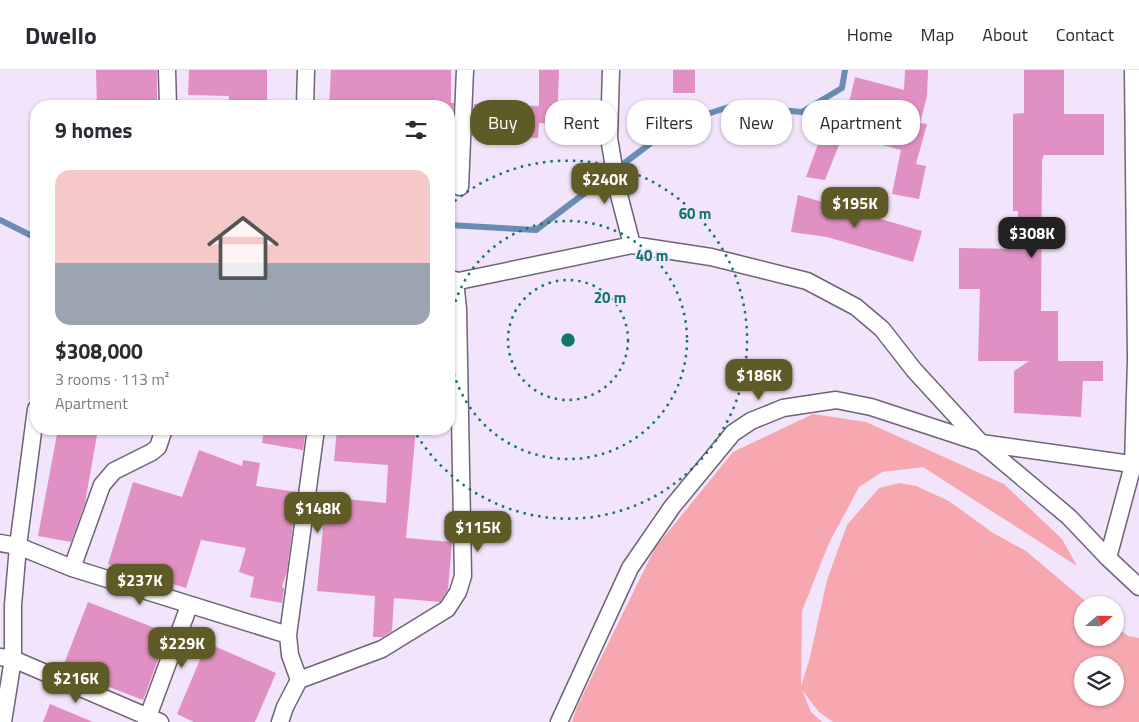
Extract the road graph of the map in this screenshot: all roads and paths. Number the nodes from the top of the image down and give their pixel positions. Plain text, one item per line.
1 (167, 70) edge
2 (306, 70) edge
3 (465, 70) edge
4 (611, 70) edge
5 (1133, 70) edge
6 (168, 100) edge
7 (305, 100) edge
8 (460, 187) dead end
9 (632, 245) junction
10 (455, 280) edge
11 (455, 295) edge
12 (33, 435) edge
13 (162, 435) edge
14 (315, 435) edge
15 (981, 444) junction
16 (1136, 465) edge
17 (0, 543) edge
18 (18, 546) junction
19 (1108, 558) junction
20 (72, 568) junction
21 (1139, 587) edge
22 (189, 606) junction
23 (288, 635) junction
24 (6, 658) edge
25 (299, 680) junction
26 (151, 721) edge
27 (3, 722) edge
28 (280, 722) edge
29 (559, 722) edge

1 - 6 street
2 - 7 street
3 - 8 street
4 - 9 street
5 - 16 street
9 - 10 street
9 - 15 street
11 - 25 street
12 - 18 street
13 - 20 street
14 - 23 street
15 - 16 street
15 - 19 street
15 - 29 street
16 - 19 street
17 - 18 street
18 - 20 street
18 - 24 street
19 - 21 street
20 - 22 street
22 - 23 street
22 - 26 street
23 - 25 street
24 - 26 street
24 - 27 street
25 - 28 street

